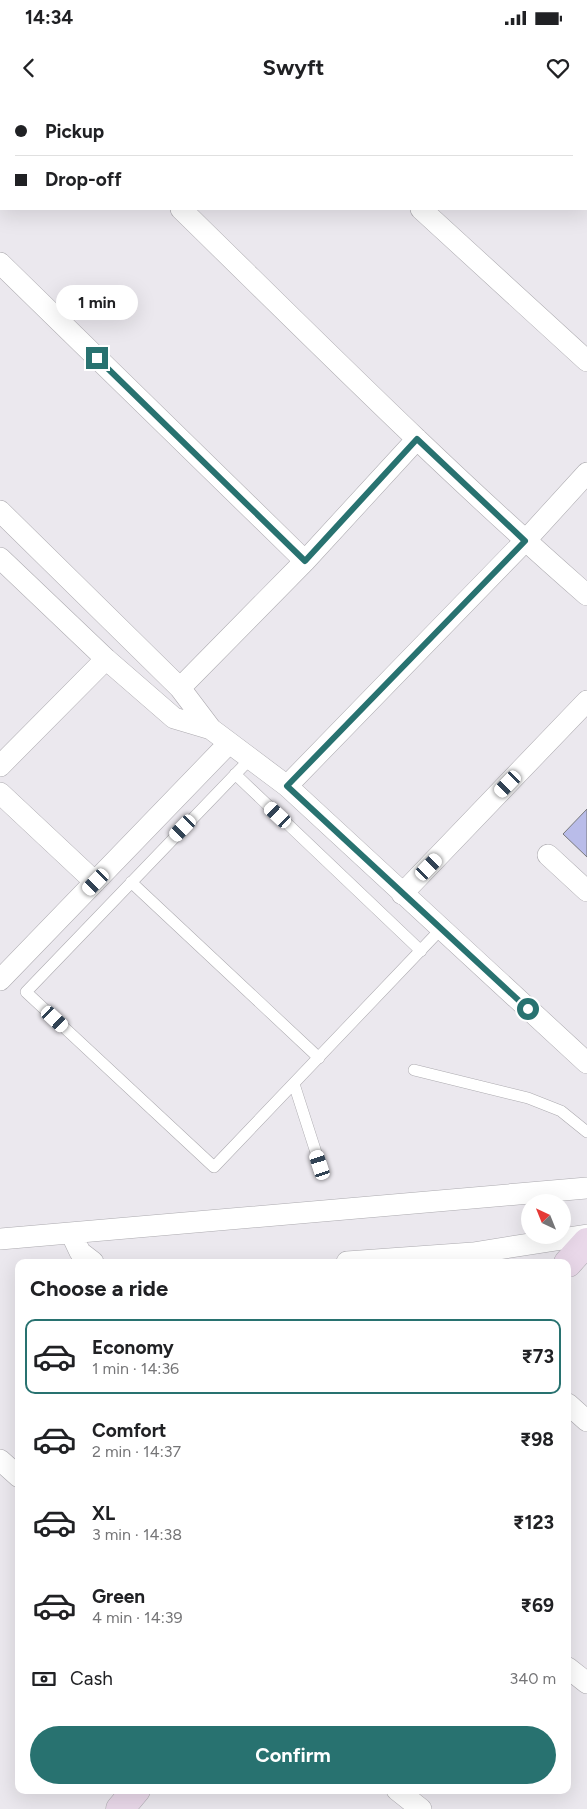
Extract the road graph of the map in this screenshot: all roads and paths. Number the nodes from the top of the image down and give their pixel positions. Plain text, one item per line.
1 (182, 210) edge
2 (422, 210) edge
3 (0, 263) edge
4 (587, 361) edge
5 (417, 439) junction
6 (587, 473) edge
7 (0, 511) edge
8 (525, 541) junction
9 (0, 558) edge
10 (305, 561) junction
11 (587, 595) edge
12 (106, 659) junction
13 (180, 688) junction
14 (587, 701) edge
15 (211, 730) junction
16 (229, 743) junction
17 (251, 758) junction
18 (0, 766) edge
19 (235, 774) junction
20 (287, 786) junction
21 (0, 793) edge
22 (548, 855) dead end
23 (96, 882) junction
24 (131, 882) junction
25 (587, 891) edge
26 (402, 894) junction
27 (441, 929) junction
28 (421, 951) junction
29 (0, 980) edge
30 (320, 1058) junction
31 (587, 1063) edge
32 (414, 1070) dead end
33 (294, 1084) junction
34 (587, 1132) edge
35 (320, 1165) dead end
36 (587, 1188) edge
37 (71, 1234) junction
38 (587, 1235) edge
39 (0, 1239) edge
40 (587, 1242) edge
41 (89, 1259) edge
42 (389, 1259) edge
43 (571, 1260) edge
44 (571, 1407) edge
45 (587, 1421) edge
46 (0, 1460) edge
47 (15, 1473) edge
48 (571, 1670) edge
49 (587, 1683) edge
50 (133, 1794) edge
51 (402, 1794) edge
52 (120, 1809) edge
53 (421, 1809) edge

1 - 5 street
2 - 4 street
3 - 10 street
5 - 8 street
5 - 10 street
6 - 8 street
7 - 13 street
8 - 11 street
8 - 20 street
9 - 12 street
10 - 13 street
12 - 15 street
12 - 18 street
13 - 15 street
14 - 26 street
15 - 16 street
16 - 17 street
16 - 23 street
17 - 19 lane
17 - 20 street
19 - 24 lane
19 - 28 lane
20 - 26 street
21 - 23 street
22 - 25 street
23 - 29 street
24 - 30 lane
24 - 33 lane
26 - 27 street
27 - 28 lane
27 - 31 street
28 - 30 lane
30 - 33 lane
32 - 34 lane
33 - 35 lane
36 - 37 street
37 - 39 street
37 - 41 street
38 - 42 street
40 - 43 street
44 - 45 street
46 - 47 street
48 - 49 street
50 - 52 street
51 - 53 street

